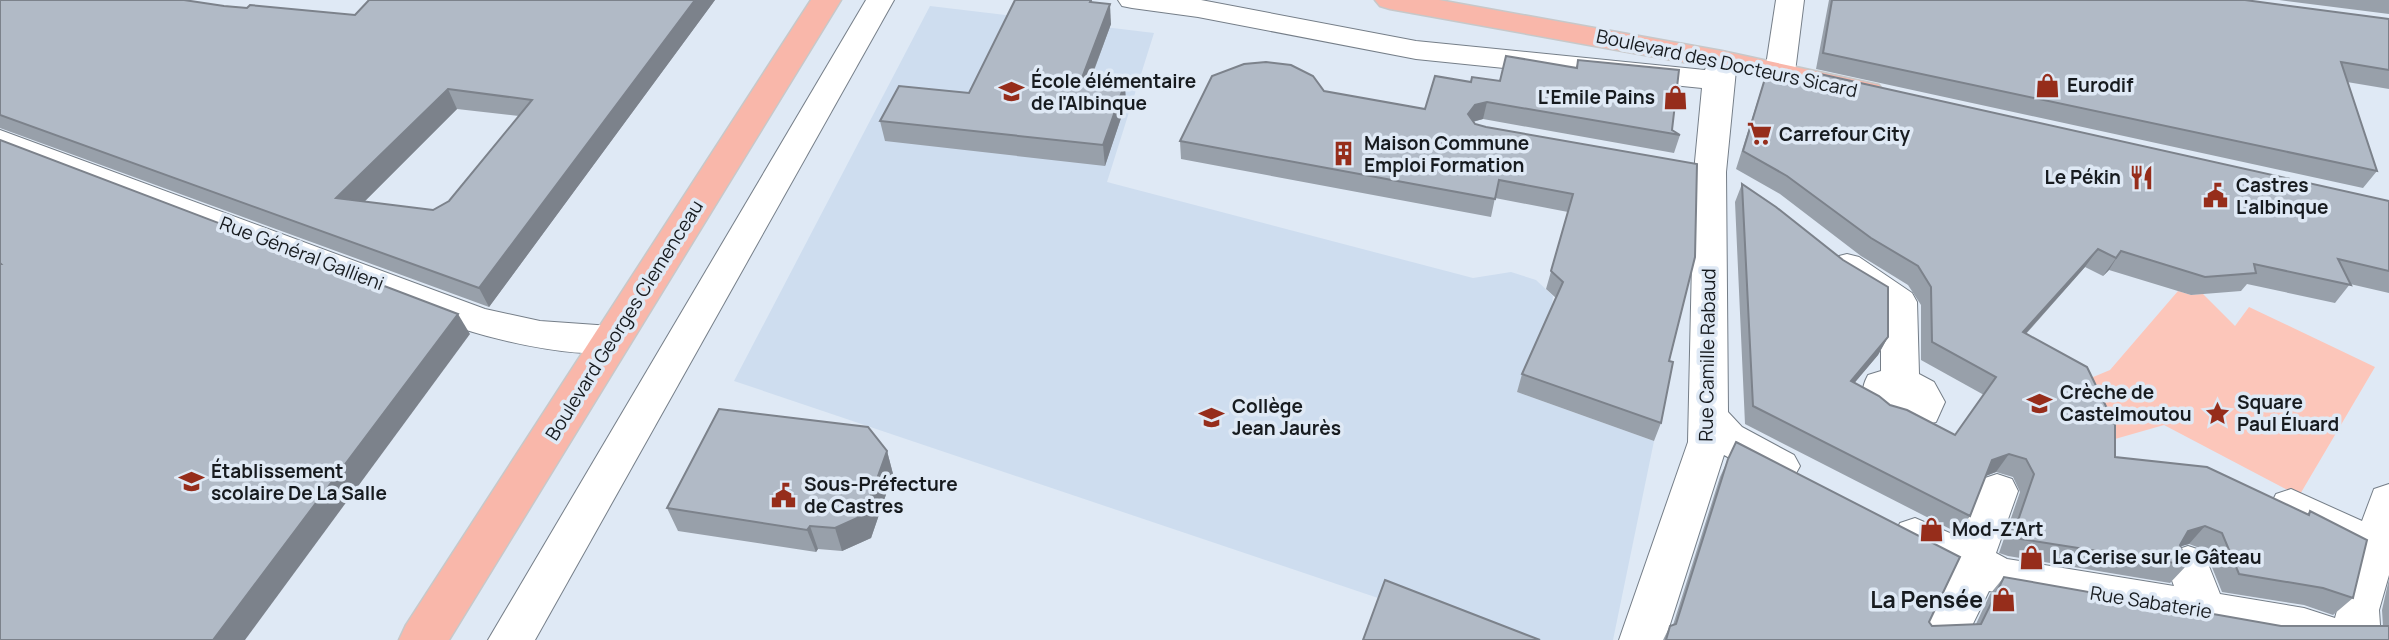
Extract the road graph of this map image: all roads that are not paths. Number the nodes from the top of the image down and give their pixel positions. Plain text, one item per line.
1 (826, 0) edge
2 (880, 0) edge
3 (1132, 0) edge
4 (1390, 0) edge
5 (1790, 0) edge
6 (1720, 70) junction
7 (1780, 72) junction
8 (1899, 99) edge
9 (0, 140) edge
10 (1697, 170) junction
11 (1745, 189) edge
12 (1817, 242) edge
13 (611, 340) junction
14 (1900, 381) dead end
15 (1707, 416) junction
16 (1819, 486) edge
17 (1997, 491) dead end
18 (2389, 500) edge
19 (2291, 506) edge
20 (1878, 517) edge
21 (2377, 550) junction
22 (2188, 564) edge
23 (1973, 565) junction
24 (2204, 611) junction
25 (423, 640) edge
26 (512, 640) edge
27 (1642, 640) edge
28 (1941, 640) edge
29 (2343, 640) edge
30 (2358, 640) edge

1 - 13 main road, Boulevard Georges Clemenceau
2 - 26 street
3 - 6 street
4 - 6 main road, Boulevard des Docteurs Sicard
5 - 7 street
6 - 7 main road, Boulevard des Docteurs Sicard
6 - 10 street, Rue Camille Rabaud
7 - 8 main road, Boulevard des Docteurs Sicard
9 - 13 street, Rue Général Gallieni
10 - 11 street
10 - 15 street, Rue Camille Rabaud
12 - 14 street
13 - 25 main road, Boulevard Georges Clemenceau
15 - 16 street
15 - 27 street, Rue Camille Rabaud
17 - 23 street
18 - 21 street
19 - 21 street
20 - 23 street, Rue Sabaterie
21 - 30 street
22 - 24 street
23 - 24 street, Rue Sabaterie
23 - 28 street
24 - 29 street, Rue Sabaterie

